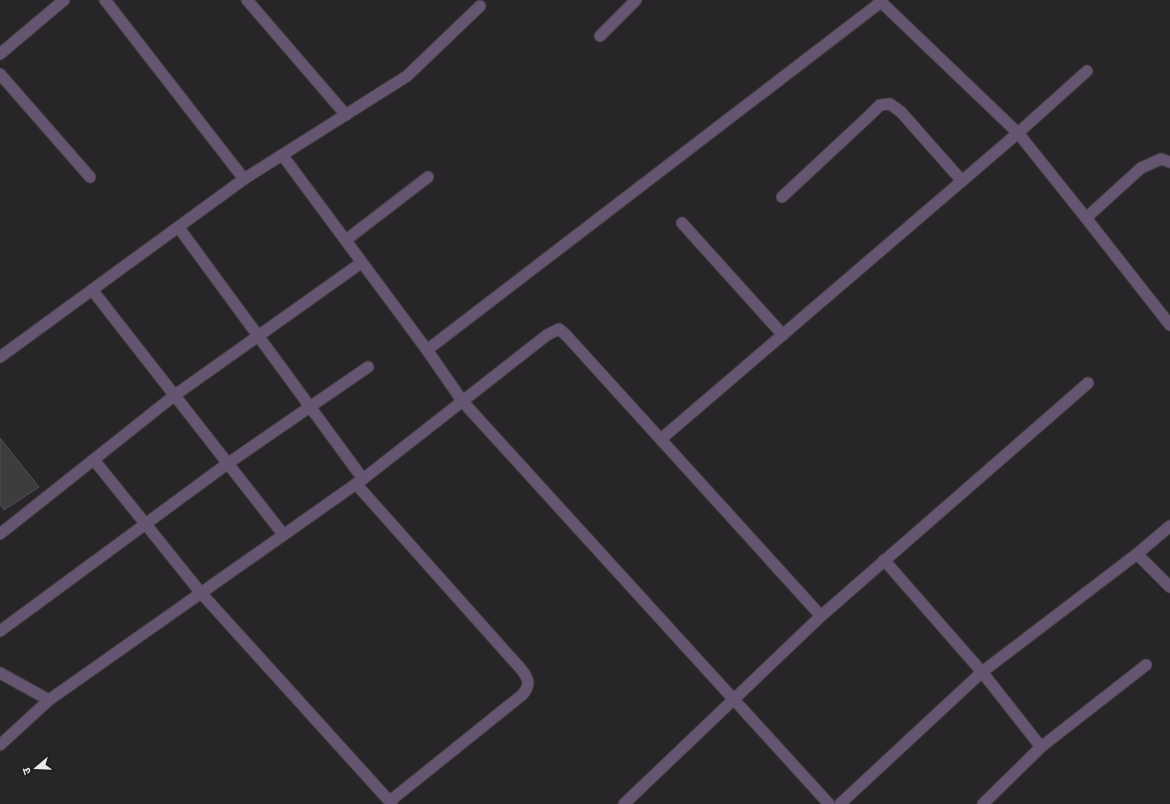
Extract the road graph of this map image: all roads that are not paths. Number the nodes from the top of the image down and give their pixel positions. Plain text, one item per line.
1 (64, 0) edge
2 (105, 0) edge
3 (247, 0) edge
4 (636, 0) edge
5 (880, 1) edge
6 (480, 6) dead end
7 (600, 36) dead end
8 (0, 54) edge
9 (1087, 70) dead end
10 (0, 74) edge
11 (346, 115) junction
12 (1018, 133) junction
13 (283, 156) junction
14 (1170, 162) edge
15 (90, 177) dead end
16 (428, 177) dead end
17 (244, 180) junction
18 (962, 181) junction
19 (782, 197) dead end
20 (1086, 218) junction
21 (682, 223) dead end
22 (178, 228) junction
23 (346, 240) junction
24 (361, 263) junction
25 (93, 291) junction
26 (1170, 325) edge
27 (783, 335) junction
28 (257, 337) junction
29 (427, 350) junction
30 (0, 356) edge
31 (368, 367) dead end
32 (1088, 383) dead end
33 (175, 395) junction
34 (463, 402) junction
35 (309, 408) junction
36 (662, 439) junction
37 (94, 460) junction
38 (227, 464) junction
39 (360, 481) junction
40 (145, 524) junction
41 (1170, 526) edge
42 (0, 534) edge
43 (283, 534) junction
44 (1137, 554) junction
45 (884, 560) junction
46 (1170, 587) edge
47 (201, 593) junction
48 (821, 616) junction
49 (0, 631) edge
50 (1146, 665) dead end
51 (982, 672) junction
52 (0, 673) edge
53 (735, 699) junction
54 (49, 700) junction
55 (0, 745) edge
56 (1041, 748) junction
57 (391, 802) edge
58 (624, 804) edge
59 (829, 804) edge
60 (840, 804) edge
61 (983, 804) edge

1 - 8 street
2 - 17 street
3 - 11 street
4 - 7 street
5 - 12 street
5 - 29 street
6 - 11 street
9 - 12 street
10 - 15 street
11 - 13 street
12 - 18 street
12 - 20 street
13 - 17 street
13 - 23 street
14 - 20 street
16 - 23 street
17 - 22 street
18 - 19 street
18 - 27 street
20 - 26 street
21 - 27 street
22 - 25 street
22 - 28 street
23 - 24 street
24 - 28 street
24 - 29 street
25 - 30 street
25 - 33 street
27 - 36 street
28 - 33 street
28 - 35 street
29 - 34 street
31 - 35 street
32 - 45 street
33 - 37 street
33 - 38 street
34 - 36 street
34 - 39 street
34 - 53 street
35 - 38 street
35 - 39 street
36 - 48 street
37 - 40 street
37 - 42 street
38 - 40 street
38 - 43 street
39 - 43 street
39 - 57 street
40 - 47 street
40 - 49 street
41 - 44 street
43 - 47 street
44 - 46 street
44 - 51 street
45 - 48 street
45 - 51 street
47 - 54 street
47 - 57 street
48 - 53 street
50 - 56 street
51 - 56 street
51 - 60 street
52 - 54 street
53 - 58 street
53 - 59 street
54 - 55 street
56 - 61 street

